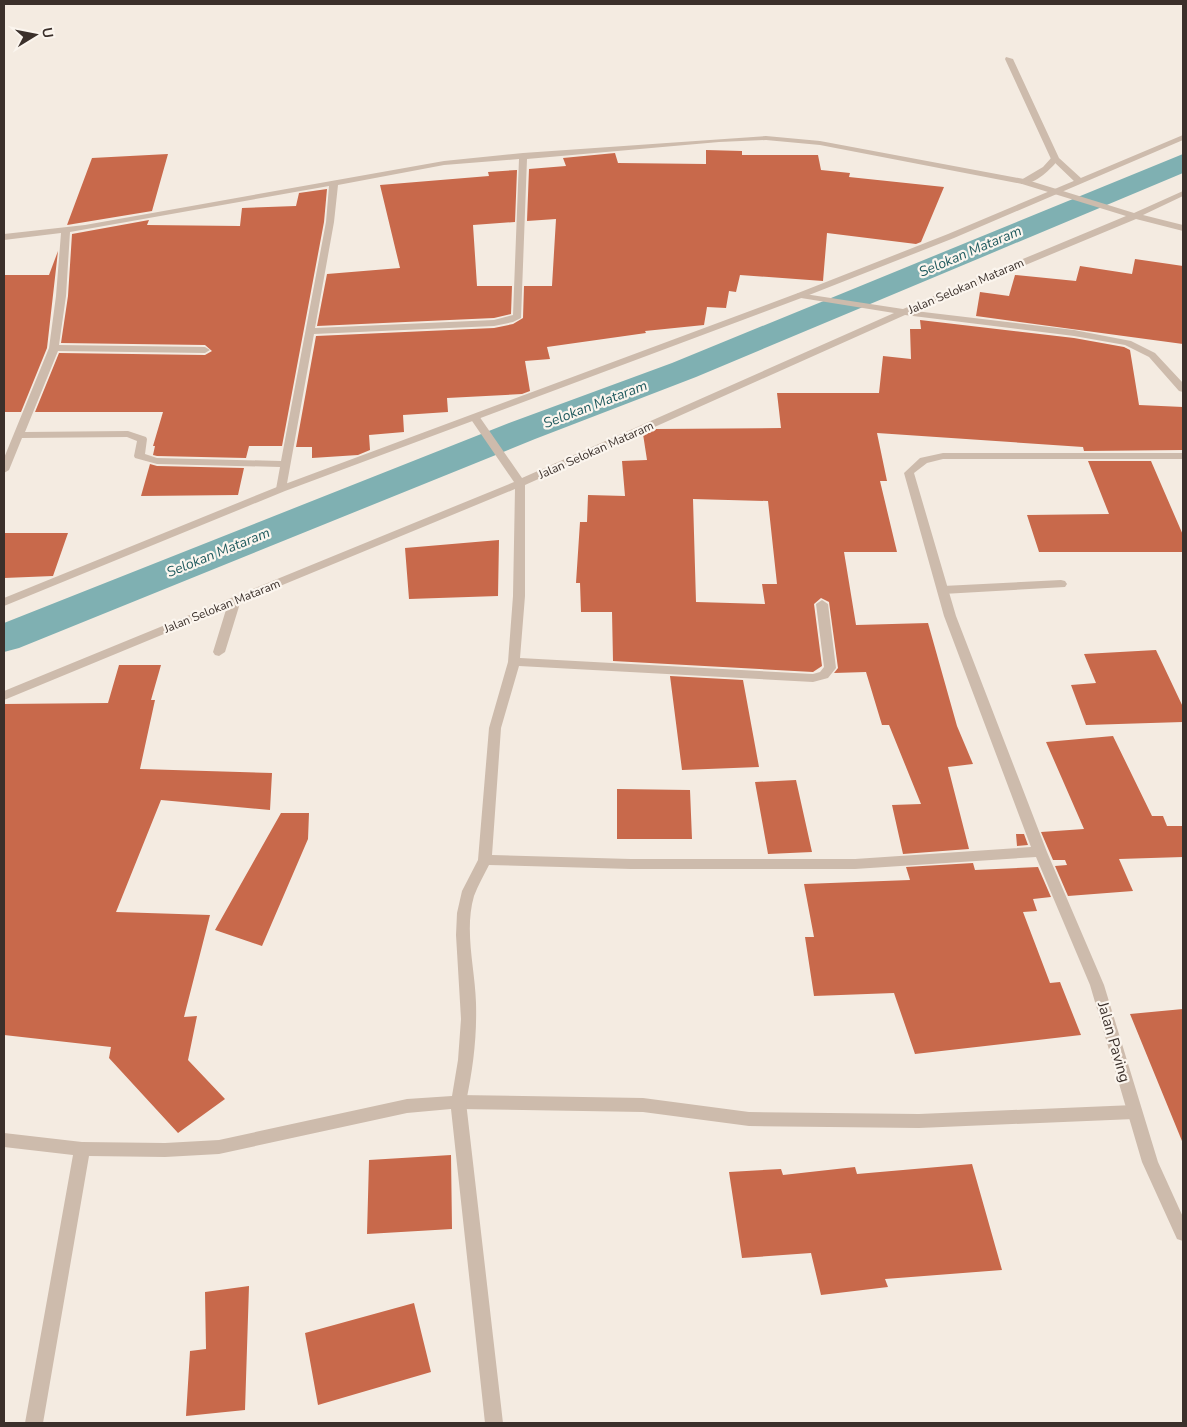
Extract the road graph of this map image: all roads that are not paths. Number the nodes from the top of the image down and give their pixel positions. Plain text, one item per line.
1 (1009, 59) dead end
2 (1183, 137) edge
3 (523, 155) junction
4 (1055, 159) junction
5 (1079, 181) junction
6 (1024, 182) junction
7 (334, 183) junction
8 (1052, 192) junction
9 (1183, 194) edge
10 (1135, 216) junction
11 (1183, 228) edge
12 (66, 230) junction
13 (4, 237) edge
14 (801, 295) junction
15 (900, 312) junction
16 (310, 331) junction
17 (54, 348) junction
18 (205, 350) dead end
19 (1183, 389) edge
20 (475, 418) junction
21 (20, 435) junction
22 (9, 449) edge
23 (1183, 456) edge
24 (286, 464) junction
25 (4, 470) edge
26 (516, 477) junction
27 (281, 489) junction
28 (1061, 584) dead end
29 (942, 590) junction
30 (235, 600) junction
31 (4, 602) edge
32 (822, 604) dead end
33 (219, 652) dead end
34 (514, 662) junction
35 (4, 696) edge
36 (1040, 852) junction
37 (485, 860) junction
38 (458, 1102) junction
39 (1134, 1112) junction
40 (4, 1140) edge
41 (82, 1149) junction
42 (1183, 1234) edge
43 (34, 1423) edge
44 (494, 1423) edge

1 - 4 street
2 - 5 street
3 - 6 street
3 - 7 street
3 - 16 street
4 - 5 street
4 - 6 street
5 - 8 street
6 - 8 street
7 - 12 street
7 - 16 street
8 - 10 street
8 - 14 street
9 - 10 street, Jalan Selokan Mataram
10 - 11 street
10 - 15 street, Jalan Selokan Mataram
12 - 13 street
12 - 17 street
14 - 15 street
14 - 20 street
15 - 19 street
15 - 26 street, Jalan Selokan Mataram
16 - 24 street
17 - 18 street
17 - 21 street
20 - 26 street
20 - 27 street
21 - 22 street
21 - 24 street
22 - 25 street
23 - 29 street, Jalan Paving
24 - 27 street
26 - 30 street, Jalan Selokan Mataram
26 - 34 street
27 - 31 street
28 - 29 street
29 - 36 street, Jalan Paving
30 - 33 street
30 - 35 street, Jalan Selokan Mataram
32 - 34 street
34 - 37 street
36 - 37 street
36 - 39 street, Jalan Paving
37 - 38 street
38 - 39 street
38 - 41 street
38 - 44 street
39 - 42 street, Jalan Paving
40 - 41 street
41 - 43 street

